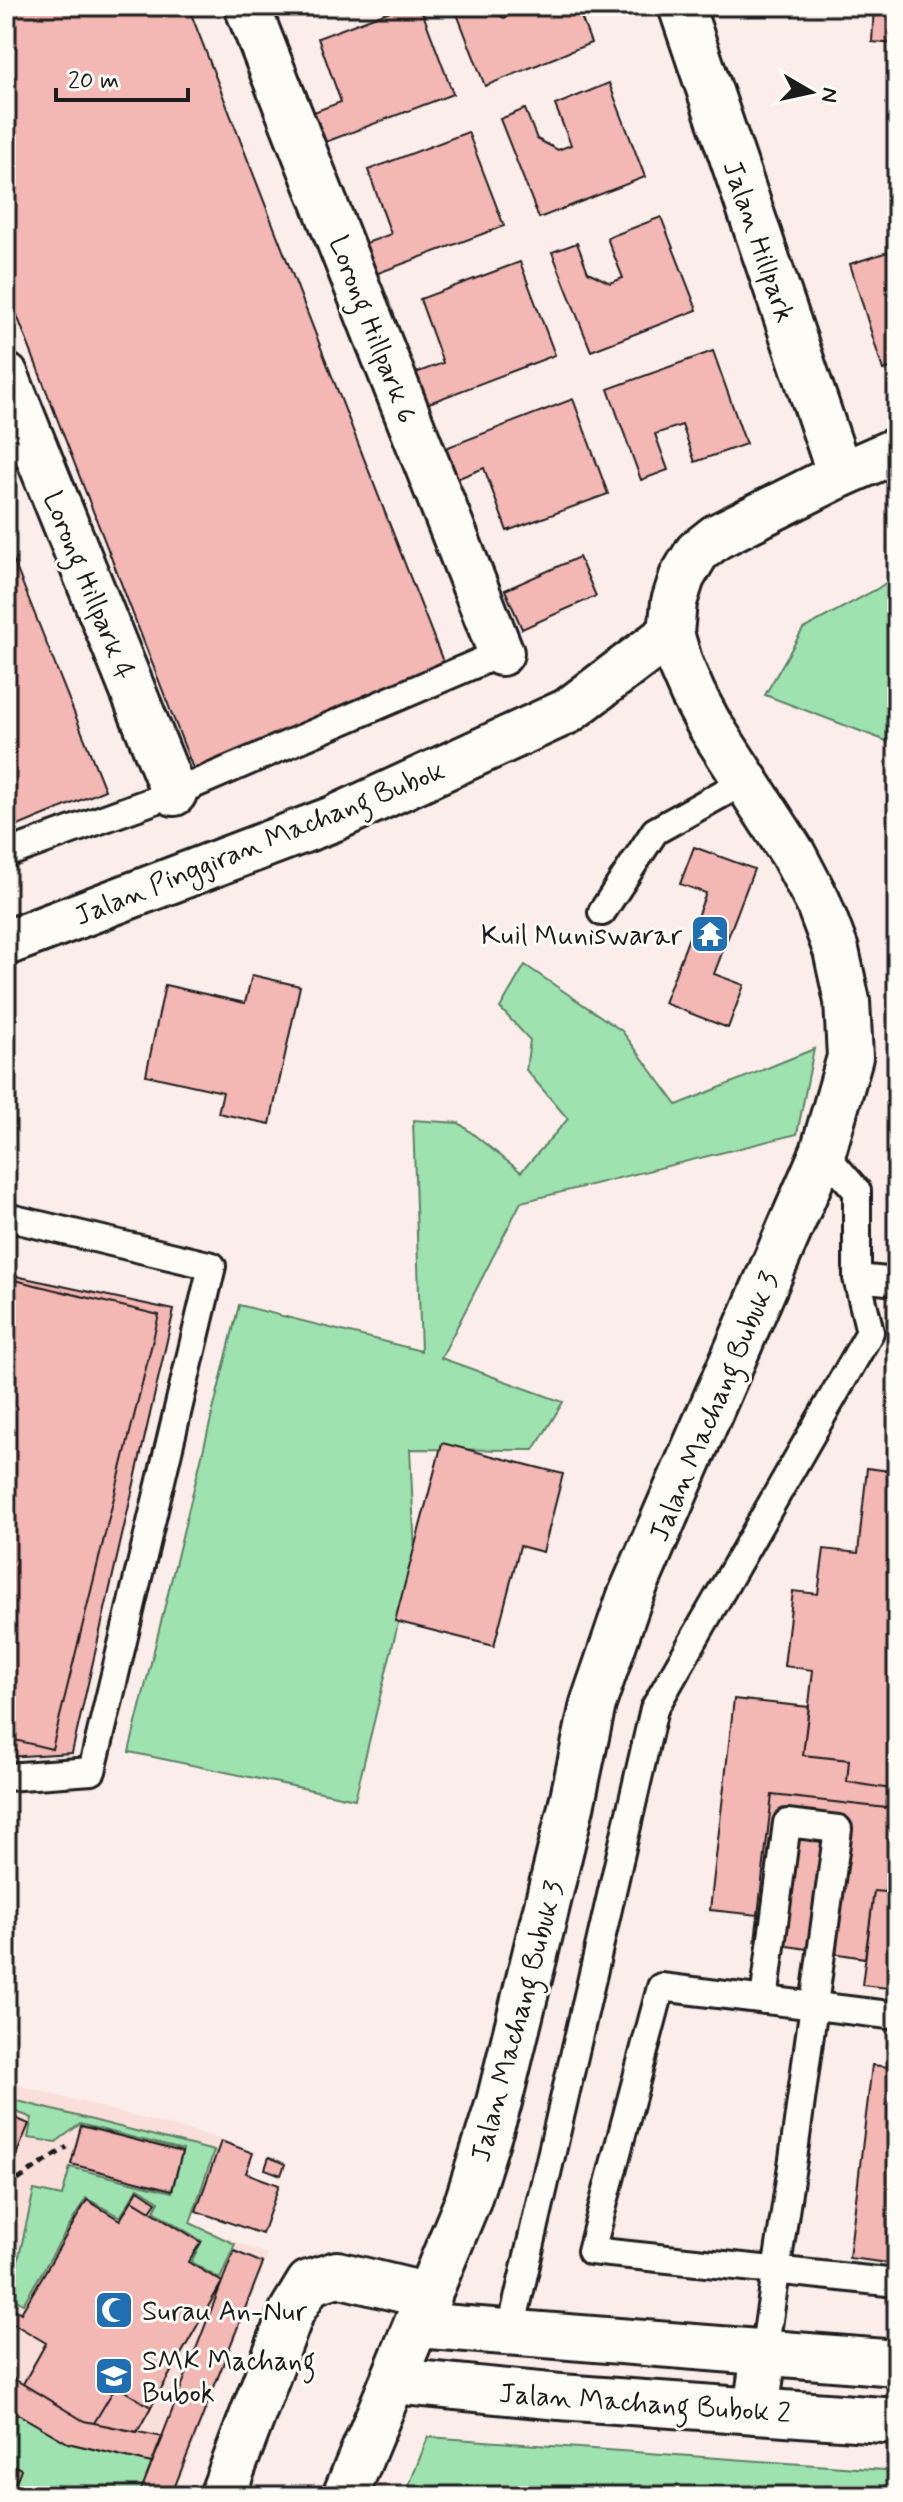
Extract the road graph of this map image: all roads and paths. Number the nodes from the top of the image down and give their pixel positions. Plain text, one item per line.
1 (247, 6) edge
2 (681, 6) edge
3 (6, 376) edge
4 (897, 450) edge
5 (840, 475) junction
6 (671, 633) junction
7 (501, 653) joint
8 (747, 780) junction
9 (174, 793) junction
10 (6, 854) edge
11 (602, 912) dead end
12 (6, 943) edge
13 (823, 1152) junction
14 (6, 1217) edge
15 (857, 1278) junction
16 (897, 1282) edge
17 (6, 1777) edge
18 (764, 2000) junction
19 (815, 2006) junction
20 (897, 2016) edge
21 (67, 2147) dead end
22 (6, 2188) edge
23 (777, 2271) junction
24 (897, 2283) edge
25 (423, 2310) junction
26 (510, 2334) junction
27 (764, 2353) junction
28 (897, 2363) edge
29 (394, 2381) junction
30 (756, 2411) junction
31 (897, 2421) edge
32 (222, 2496) edge
33 (345, 2496) edge

1 - 7 street, Lorong Hillpark 6
2 - 5 street, Jalan Hillpark
3 - 9 street, Lorong Hillpark 4
4 - 5 street, Jalan Machang Bubuk 3
5 - 6 street, Jalan Machang Bubuk 3
6 - 8 street, Jalan Machang Bubuk 3
6 - 12 street, Jalan Pinggiran Machang Bubok
7 - 9 lane
8 - 11 lane
8 - 13 street, Jalan Machang Bubuk 3
9 - 10 lane
13 - 15 lane
13 - 25 street, Jalan Machang Bubuk 3
14 - 17 lane
15 - 16 lane
15 - 26 lane
18 - 19 lane
18 - 19 lane
18 - 23 lane
19 - 20 lane
19 - 23 lane
21 - 22 path
23 - 24 lane
23 - 27 lane
25 - 26 street, Jalan Machang Bubok 2
25 - 29 street, Jalan Machang Bubuk 3
25 - 32 street, Jalan Machang Bubok 2
26 - 27 street, Jalan Machang Bubok 2
27 - 28 street, Jalan Machang Bubok 2
27 - 30 street
29 - 30 street, Jalan Machang Bubok 2
29 - 33 street, Jalan Machang Bubuk 3
30 - 31 street, Jalan Machang Bubok 2

